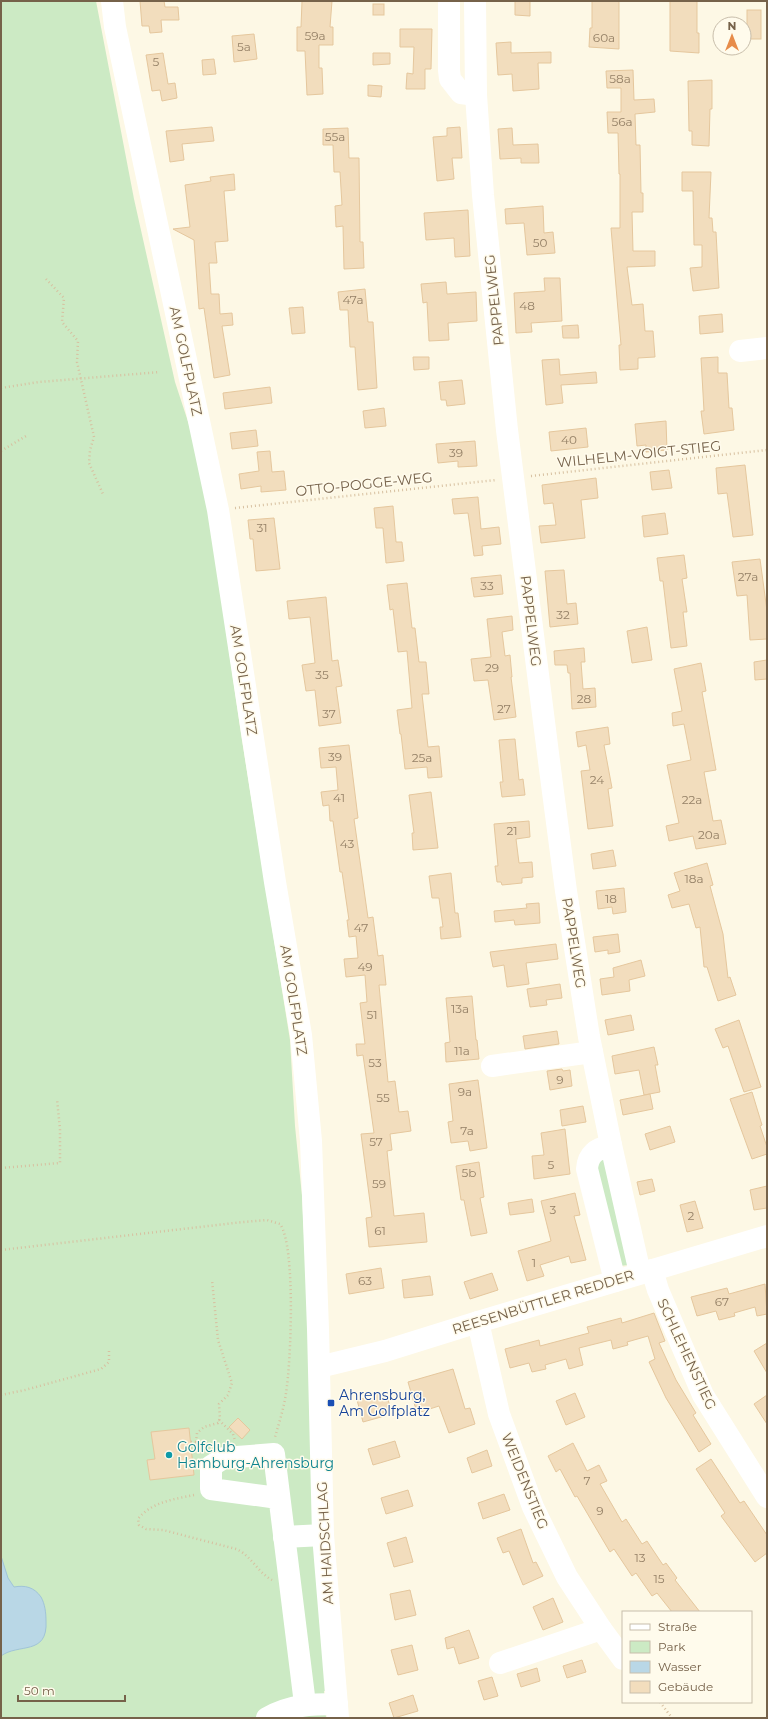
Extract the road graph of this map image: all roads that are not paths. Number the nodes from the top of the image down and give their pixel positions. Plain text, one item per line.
1 (112, 1) edge
2 (449, 1) edge
3 (475, 1) edge
4 (476, 95) junction
5 (767, 348) edge
6 (740, 351) dead end
7 (592, 1052) junction
8 (492, 1066) dead end
9 (611, 1145) junction
10 (767, 1236) edge
11 (646, 1271) junction
12 (615, 1281) junction
13 (478, 1322) junction
14 (319, 1367) junction
15 (767, 1497) edge
16 (278, 1498) junction
17 (323, 1535) junction
18 (284, 1537) junction
19 (601, 1629) junction
20 (622, 1658) edge
21 (500, 1664) dead end
22 (305, 1704) junction
23 (338, 1711) edge
24 (267, 1718) edge

1 - 14 street, AM GOLFPLATZ
2 - 4 street
3 - 4 street, PAPPELWEG
4 - 7 street, PAPPELWEG
5 - 6 street
7 - 8 street
7 - 9 street, PAPPELWEG
9 - 11 street, PAPPELWEG
9 - 12 street
10 - 11 street, REESENBÜTTLER REDDER
11 - 12 street, REESENBÜTTLER REDDER
11 - 15 street, SCHLEHENSTIEG
12 - 13 street, REESENBÜTTLER REDDER
13 - 14 street, REESENBÜTTLER REDDER
13 - 19 street, WEIDENSTIEG
14 - 17 street, AM HAIDSCHLAG
16 - 16 street
16 - 18 street
17 - 18 street
17 - 23 street, AM HAIDSCHLAG
18 - 22 street
19 - 20 street, WEIDENSTIEG
19 - 21 street
22 - 23 street
22 - 24 street

